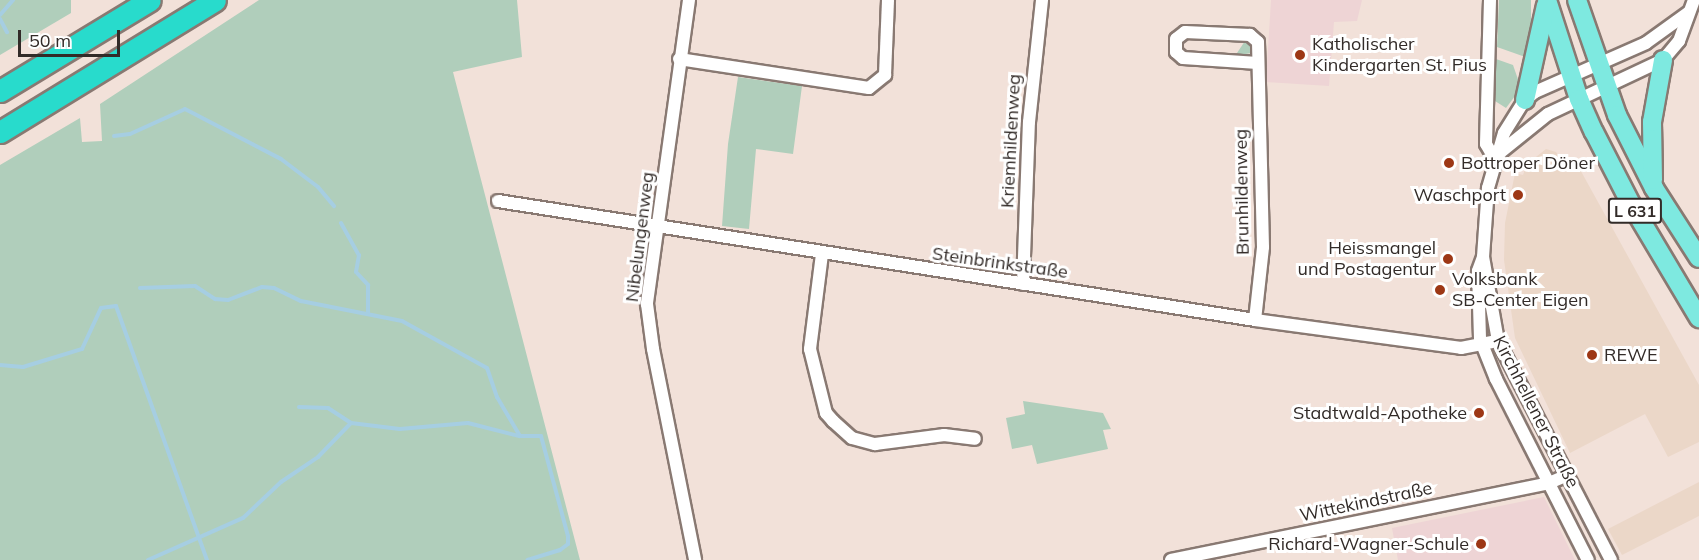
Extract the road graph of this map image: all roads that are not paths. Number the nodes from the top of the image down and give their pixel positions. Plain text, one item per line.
1 (150, 0) edge
2 (215, 0) edge
3 (689, 0) edge
4 (888, 0) edge
5 (1042, 0) edge
6 (1490, 0) edge
7 (1546, 0) edge
8 (1577, 0) edge
9 (1694, 0) edge
10 (1689, 12) junction
11 (679, 59) junction
12 (1663, 60) junction
13 (1258, 63) junction
14 (1598, 64) junction
15 (1571, 76) junction
16 (1606, 86) junction
17 (0, 91) edge
18 (1579, 99) junction
19 (1525, 100) junction
20 (0, 132) edge
21 (1494, 158) junction
22 (1654, 188) junction
23 (498, 201) dead end
24 (660, 227) junction
25 (822, 254) junction
26 (1483, 257) junction
27 (1699, 258) edge
28 (1023, 284) junction
29 (1699, 318) edge
30 (1255, 320) junction
31 (1498, 341) junction
32 (1482, 346) junction
33 (975, 439) dead end
34 (1568, 475) junction
35 (1549, 483) junction
36 (695, 560) edge
37 (1171, 560) edge
38 (1588, 560) edge
39 (1611, 560) edge

1 - 17 highway
2 - 20 highway
3 - 11 street, Nibelungenweg
4 - 11 street
5 - 28 street, Kriemhildenweg
6 - 21 street, Kirchhellener Straße
7 - 15 main road, L 631
7 - 19 main road
8 - 14 main road, L 631
9 - 10 street
10 - 12 street
10 - 14 street, Kirchhellener Straße
11 - 24 street, Nibelungenweg
12 - 16 street
12 - 22 main road
13 - 13 street, Brunhildenweg
13 - 30 street, Brunhildenweg
14 - 15 street, Kirchhellener Straße
14 - 16 main road, L 631
15 - 18 main road, L 631
15 - 19 street, Kirchhellener Straße
16 - 18 street
16 - 22 main road, L 631
18 - 21 street
18 - 29 main road, L 631
19 - 21 street, Kirchhellener Straße
21 - 26 street, Kirchhellener Straße
22 - 27 main road, L 631
23 - 24 street, Steinbrinkstraße
24 - 25 street, Steinbrinkstraße
24 - 36 street, Nibelungenweg
25 - 28 street, Steinbrinkstraße
25 - 33 street
26 - 31 street, Kirchhellener Straße
26 - 32 street, Kirchhellener Straße
28 - 30 street, Steinbrinkstraße
30 - 32 street, Steinbrinkstraße
31 - 32 street, Steinbrinkstraße
31 - 34 street, Kirchhellener Straße
32 - 35 street, Kirchhellener Straße
34 - 35 street, Wittekindstraße
34 - 39 street, Kirchhellener Straße
35 - 37 street, Wittekindstraße
35 - 38 street, Kirchhellener Straße

